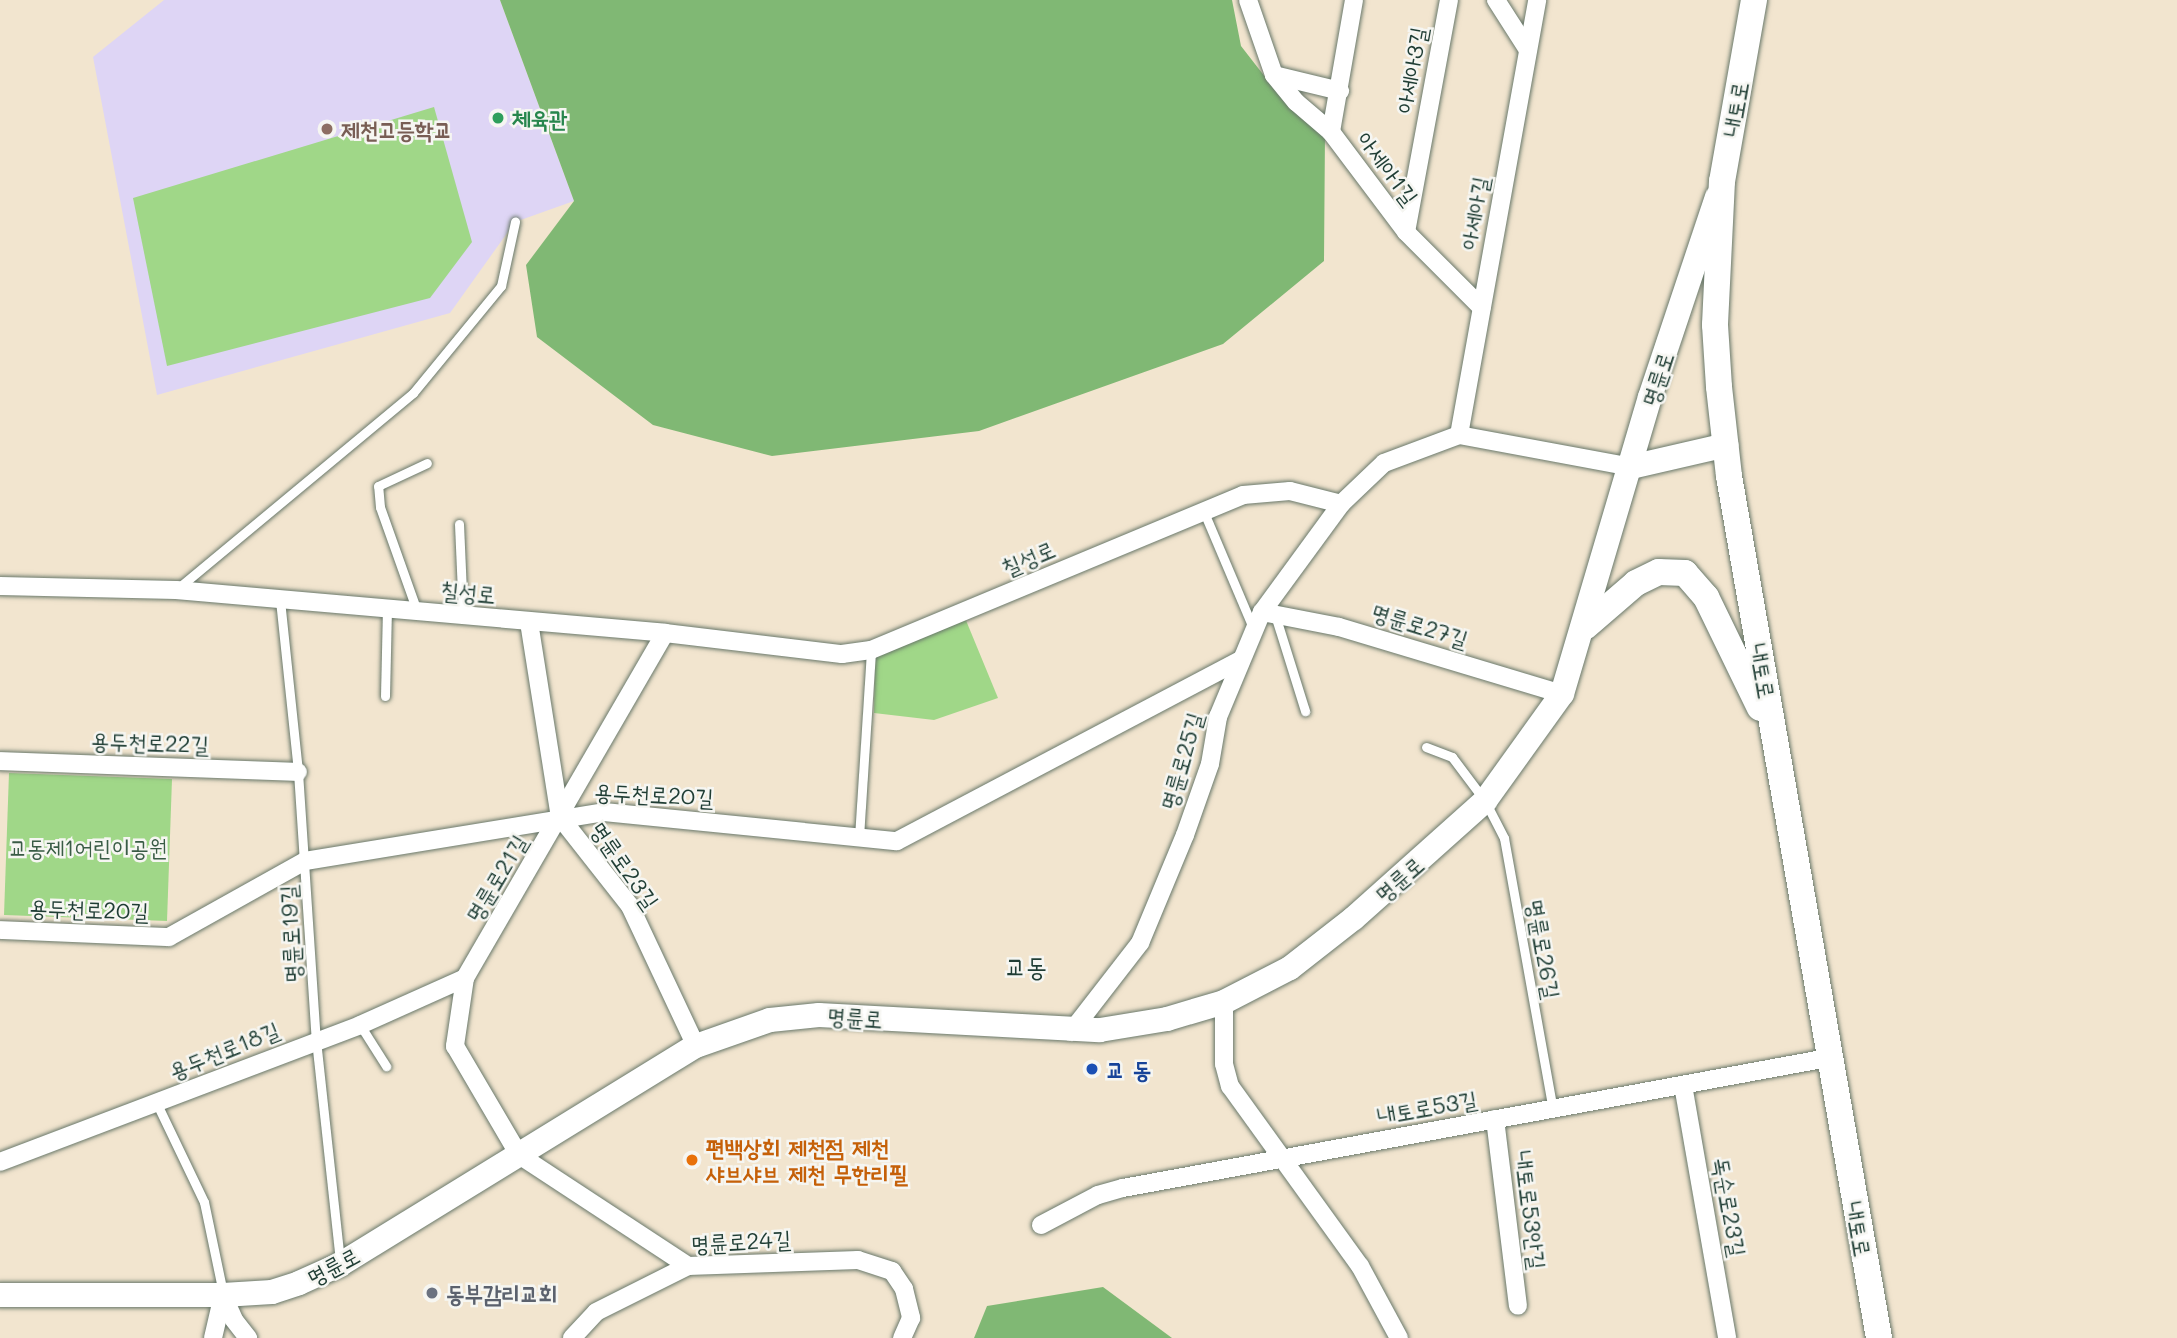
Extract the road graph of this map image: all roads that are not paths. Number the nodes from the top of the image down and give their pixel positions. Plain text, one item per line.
1 (1248, 0) edge
2 (1354, 0) edge
3 (1448, 0) edge
4 (1496, 0) edge
5 (1537, 0) edge
6 (1754, 0) edge
7 (1528, 50) junction
8 (1274, 75) junction
9 (1340, 91) junction
10 (1331, 132) junction
11 (1722, 181) junction
12 (515, 222) dead end
13 (1406, 232) junction
14 (1482, 308) junction
15 (1459, 435) junction
16 (1726, 444) junction
17 (427, 463) dead end
18 (1631, 467) junction
19 (1341, 504) junction
20 (1203, 510) junction
21 (459, 524) dead end
22 (0, 586) edge
23 (176, 590) junction
24 (280, 600) junction
25 (387, 610) junction
26 (1268, 612) junction
27 (417, 613) junction
28 (463, 616) junction
29 (529, 622) junction
30 (1585, 627) junction
31 (1254, 630) junction
32 (665, 633) junction
33 (871, 650) junction
34 (1240, 660) junction
35 (1562, 694) junction
36 (385, 696) dead end
37 (1305, 711) dead end
38 (1774, 739) junction
39 (1426, 747) dead end
40 (0, 761) edge
41 (298, 772) junction
42 (1485, 801) junction
43 (560, 817) junction
44 (859, 837) junction
45 (305, 861) junction
46 (0, 930) edge
47 (465, 978) junction
48 (1224, 1002) junction
49 (360, 1025) junction
50 (1071, 1032) junction
51 (316, 1040) junction
52 (696, 1046) junction
53 (1828, 1058) junction
54 (386, 1066) dead end
55 (1683, 1085) junction
56 (158, 1104) junction
57 (1553, 1109) junction
58 (1495, 1119) junction
59 (519, 1155) junction
60 (1284, 1158) junction
61 (0, 1162) edge
62 (1041, 1225) dead end
63 (341, 1264) junction
64 (688, 1266) junction
65 (0, 1294) edge
66 (223, 1295) junction
67 (1518, 1306) dead end
68 (213, 1338) edge
69 (248, 1338) edge
70 (572, 1338) edge
71 (902, 1338) edge
72 (1399, 1338) edge
73 (1727, 1338) edge
74 (1879, 1338) edge

1 - 8 street
2 - 9 street, 아세아1길
3 - 13 street, 아세아3길
4 - 7 street
5 - 7 street, 아세아길
6 - 11 main road, 내토로
7 - 14 street, 아세아길
8 - 9 street
8 - 10 street
9 - 10 street, 아세아1길
10 - 13 street, 아세아1길
11 - 16 main road, 내토로
11 - 18 street, 명륜로
12 - 23 lane
13 - 14 street, 아세아1길
14 - 15 street, 아세아길
15 - 18 street
15 - 19 street
16 - 18 street
16 - 38 main road, 내토로
17 - 27 lane, 칠성로
18 - 30 street, 명륜로
19 - 20 street, 칠성로
19 - 26 street, 명륜로25길
20 - 31 lane
20 - 33 street, 칠성로
21 - 28 lane
22 - 23 street, 칠성로
23 - 24 street, 칠성로
24 - 25 street, 칠성로
24 - 41 lane, 명륜로19길
25 - 27 street, 칠성로
25 - 36 lane
26 - 31 street, 명륜로25길
26 - 35 street, 명륜로27길
26 - 37 lane
27 - 28 street, 칠성로
28 - 29 street, 칠성로
29 - 32 street, 칠성로
29 - 43 street, 명륜로23길
30 - 35 street, 명륜로
30 - 38 main road
31 - 34 street, 명륜로25길
32 - 33 street, 칠성로
32 - 43 street, 명륜로21길
33 - 44 lane
34 - 44 street, 용두천로20길
34 - 50 street, 명륜로25길
35 - 42 street, 명륜로
38 - 53 main road, 내토로
39 - 42 lane
40 - 41 street, 용두천로22길
41 - 45 lane, 명륜로19길
42 - 48 street, 명륜로
42 - 57 lane, 명륜로26길
43 - 44 street, 용두천로20길
43 - 45 street, 용두천로20길
43 - 47 street, 명륜로21길
43 - 52 street, 명륜로23길
45 - 46 street, 용두천로20길
45 - 51 lane, 명륜로19길
47 - 49 street, 용두천로18길
47 - 59 street, 명륜로21길
48 - 50 street, 명륜로
48 - 60 street
49 - 51 street, 용두천로18길
49 - 54 lane
50 - 52 street, 명륜로
51 - 56 street, 용두천로18길
51 - 63 lane, 명륜로19길
52 - 59 street, 명륜로
53 - 55 street, 내토로53길
53 - 74 main road, 내토로
55 - 57 street, 내토로53길
55 - 73 street, 독순로23길
56 - 61 street, 용두천로18길
56 - 66 lane
57 - 58 street, 내토로53길
58 - 60 street, 내토로53길
58 - 67 street, 내토로53안길
59 - 63 street, 명륜로
59 - 64 street
60 - 62 street, 내토로53길
60 - 72 street
63 - 66 street, 명륜로
64 - 70 street, 명륜로24길
64 - 71 street, 명륜로24길
65 - 66 street, 명륜로
66 - 68 street
66 - 69 street

